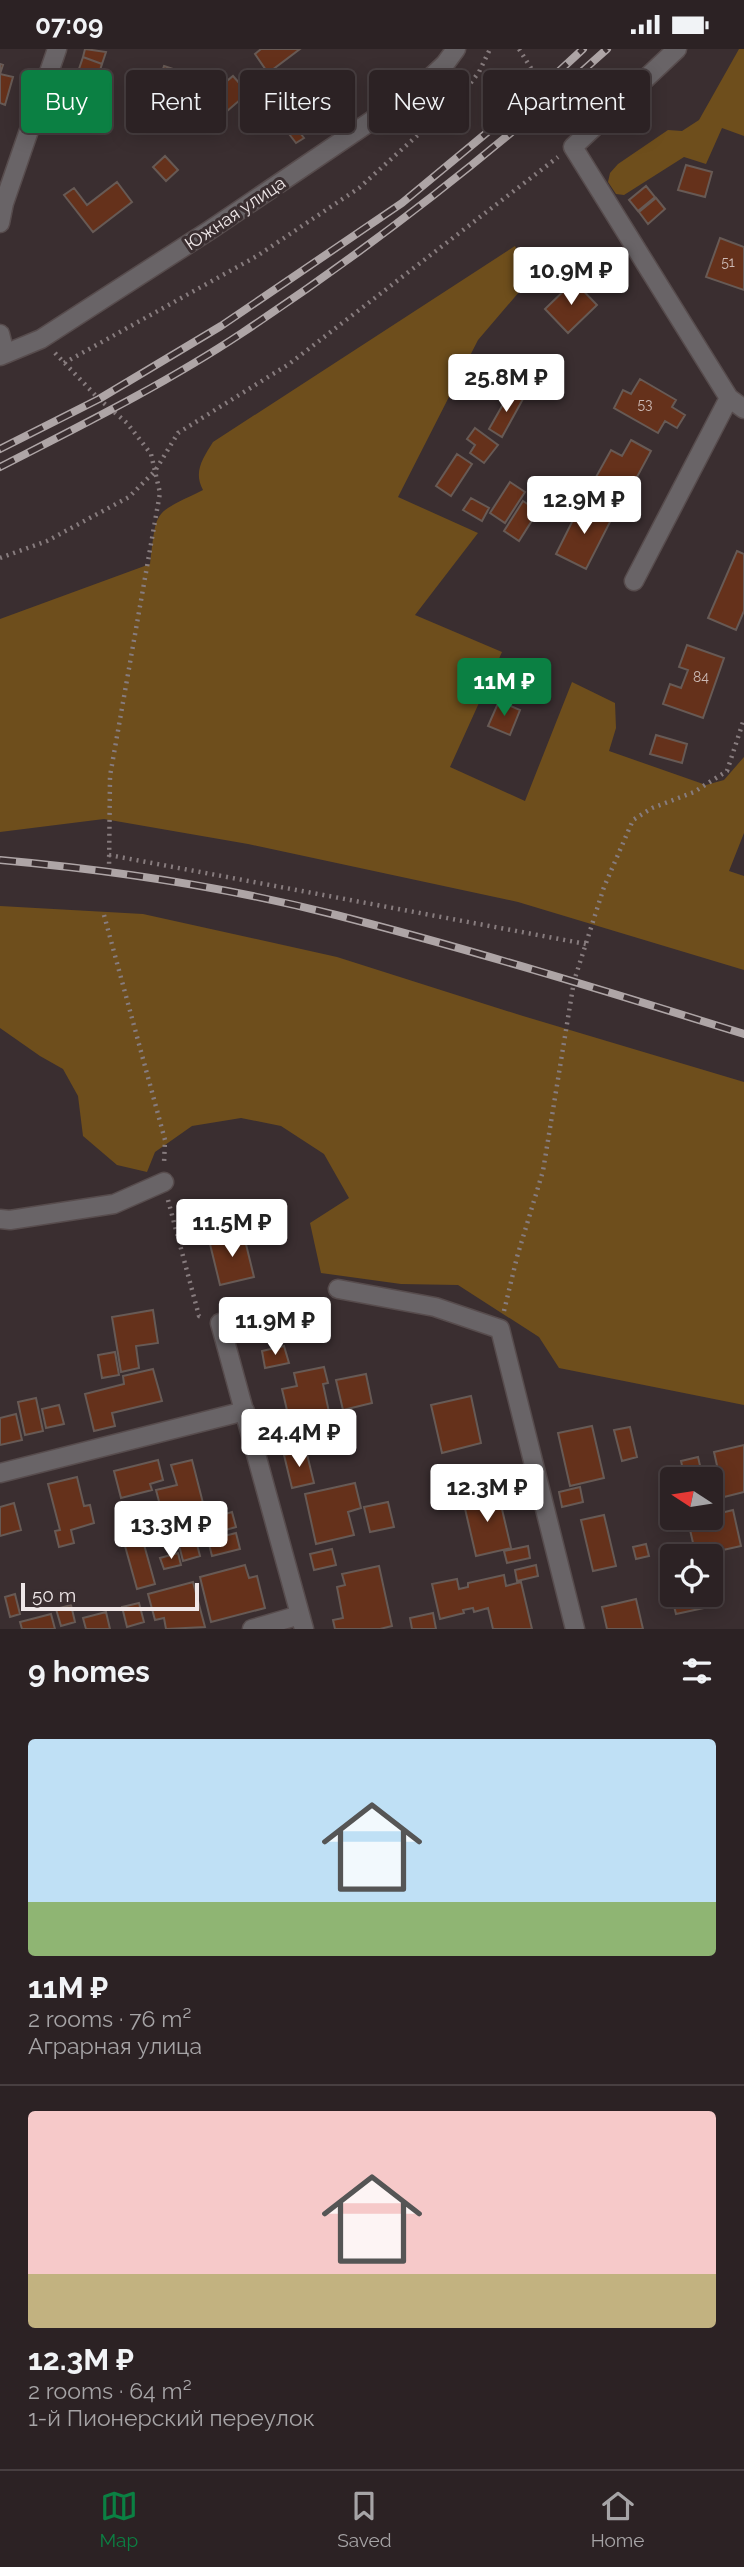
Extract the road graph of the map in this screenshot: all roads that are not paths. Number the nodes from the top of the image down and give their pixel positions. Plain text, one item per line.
1 (57, 49) edge
2 (456, 49) edge
3 (677, 49) edge
4 (0, 223) edge
5 (0, 334) edge
6 (3, 355) edge
7 (729, 398) junction
8 (744, 409) edge
9 (634, 581) dead end
10 (164, 1182) road end
11 (0, 1220) edge
12 (338, 1289) dead end
13 (220, 1323) road end
14 (245, 1411) junction
15 (0, 1473) edge
16 (302, 1622) edge
17 (251, 1629) edge
18 (575, 1629) edge

1 - 4 street
2 - 6 street, Южная улица
3 - 7 street
5 - 6 street
7 - 8 street
7 - 9 street
10 - 11 street
12 - 18 street
13 - 14 street
14 - 15 street
14 - 16 street
16 - 17 street

